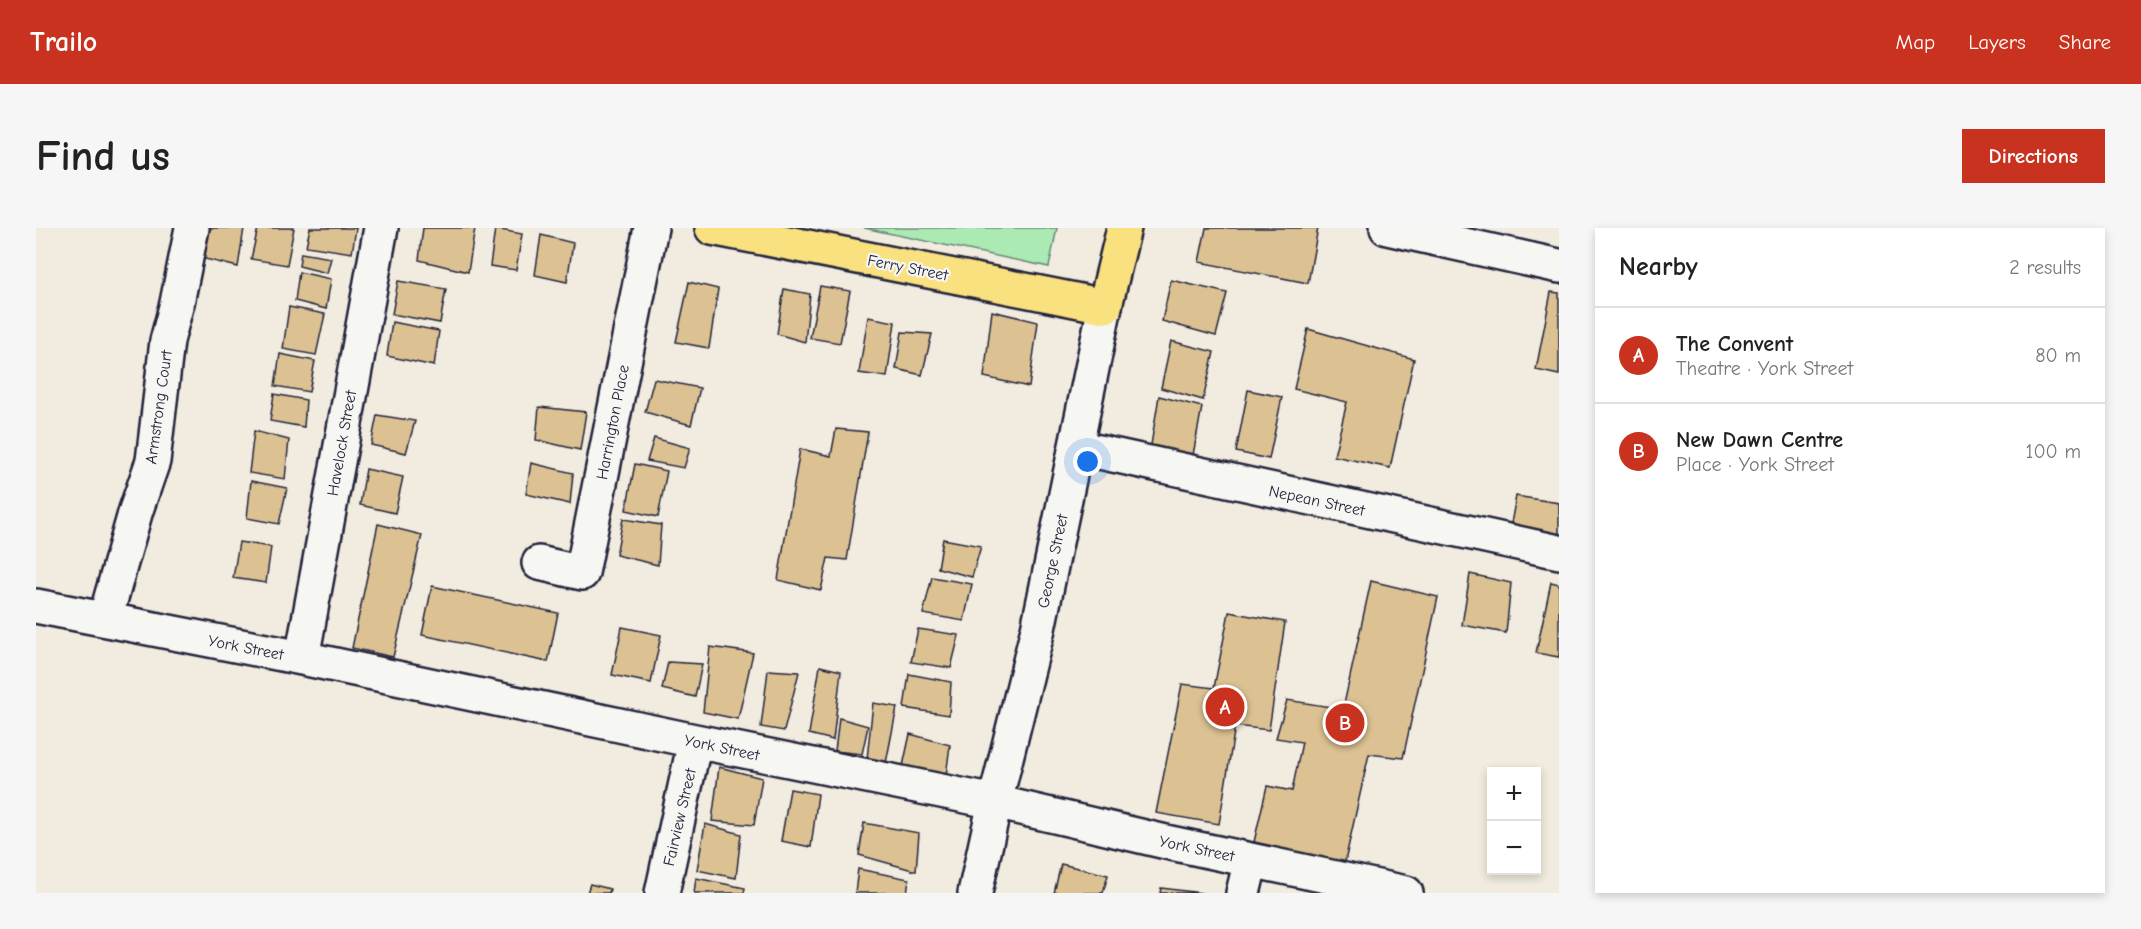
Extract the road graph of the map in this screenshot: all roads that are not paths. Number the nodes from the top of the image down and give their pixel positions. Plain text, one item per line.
1 (192, 228) edge
2 (381, 228) edge
3 (651, 228) edge
4 (712, 228) edge
5 (1124, 228) edge
6 (1387, 228) edge
7 (1559, 266) edge
8 (1105, 306) junction
9 (1076, 447) junction
10 (1559, 552) edge
11 (539, 563) dead end
12 (36, 606) edge
13 (105, 619) junction
14 (302, 658) junction
15 (696, 741) junction
16 (995, 802) junction
17 (1251, 860) junction
18 (662, 893) edge
19 (975, 893) edge
20 (1243, 893) edge
21 (1406, 893) edge

1 - 13 street, Armstrong Court
2 - 14 street, Havelock Street
3 - 11 street, Harrington Place
4 - 8 main road, Ferry Street
5 - 8 main road, George Street
6 - 7 street
8 - 9 street, George Street
9 - 10 street, Nepean Street
9 - 16 street, George Street
12 - 13 street, York Street
13 - 14 street, York Street
14 - 15 street, York Street
15 - 16 street, York Street
15 - 18 street, Fairview Street
16 - 17 street, York Street
16 - 19 street, George Street
17 - 20 street
17 - 21 street, York Street

